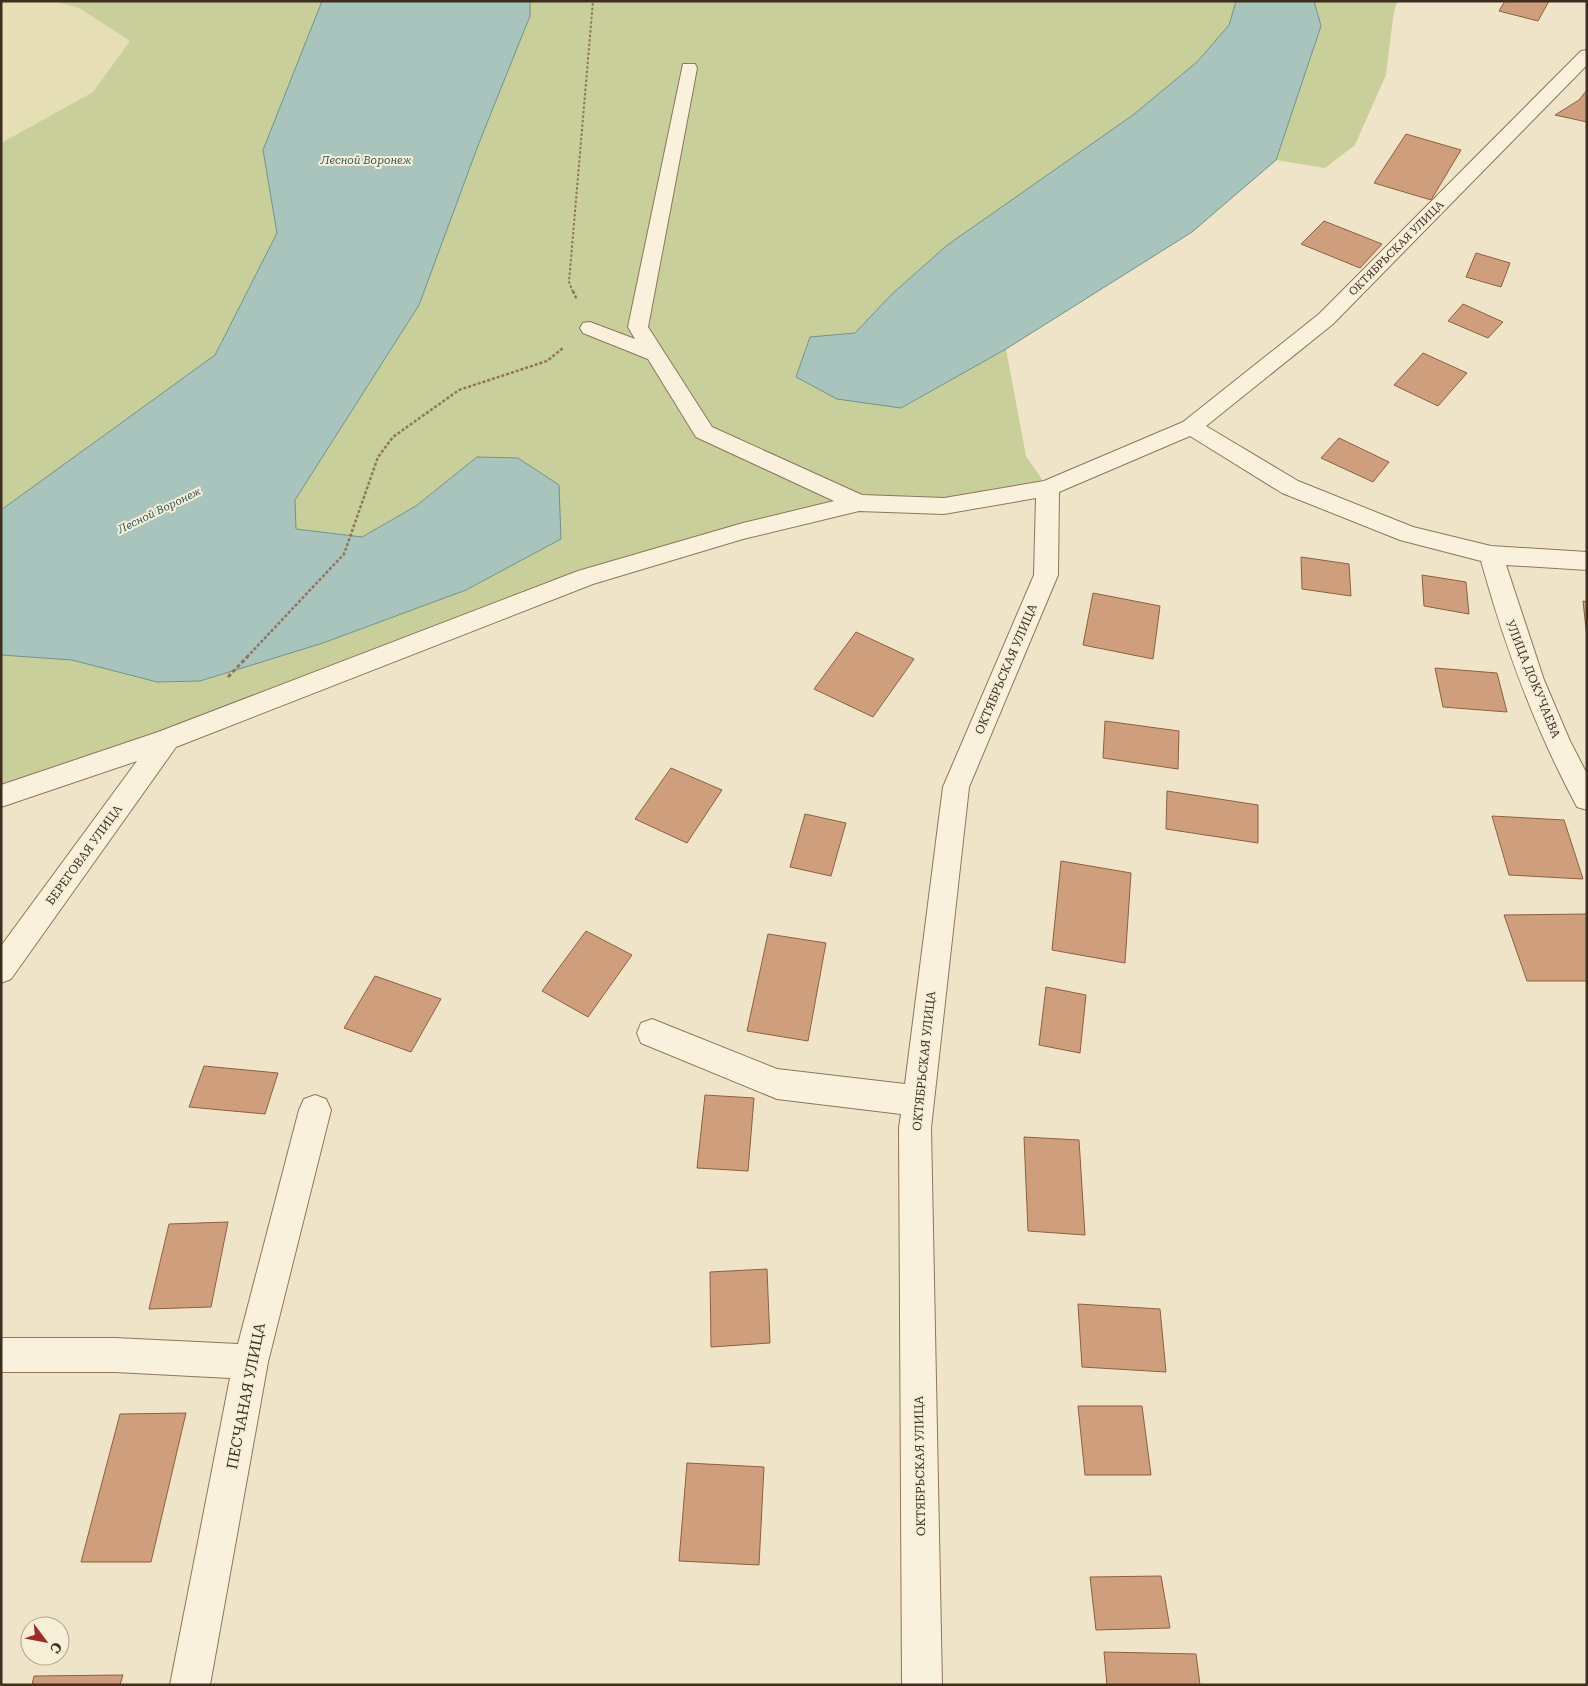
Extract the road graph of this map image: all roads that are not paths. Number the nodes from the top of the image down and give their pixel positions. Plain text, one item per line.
1 (1587, 55) edge
2 (689, 68) dead end
3 (590, 328) road end
4 (656, 355) junction
5 (1191, 427) junction
6 (1048, 488) junction
7 (859, 503) junction
8 (1491, 555) junction
9 (1587, 561) edge
10 (167, 740) junction
11 (1, 796) edge
12 (1587, 800) edge
13 (1, 970) edge
14 (652, 1033) dead end
15 (918, 1101) junction
16 (315, 1110) dead end
17 (1, 1356) edge
18 (251, 1362) junction
19 (190, 1685) edge
20 (922, 1685) edge

1 - 5 street, ОКТЯБРЬСКАЯ УЛИЦА
2 - 4 street
3 - 4 street
4 - 7 street
5 - 6 street, ОКТЯБРЬСКАЯ УЛИЦА
5 - 8 street
6 - 7 street, ОКТЯБРЬСКАЯ УЛИЦА
6 - 15 street, ОКТЯБРЬСКАЯ УЛИЦА
7 - 10 street
8 - 9 street
8 - 12 street, УЛИЦА ДОКУЧАЕВА
10 - 11 street
10 - 13 street, БЕРЕГОВАЯ УЛИЦА
14 - 15 street
15 - 20 street, ОКТЯБРЬСКАЯ УЛИЦА
16 - 18 street, ПЕСЧАНАЯ УЛИЦА
17 - 18 street
18 - 19 street, ПЕСЧАНАЯ УЛИЦА

